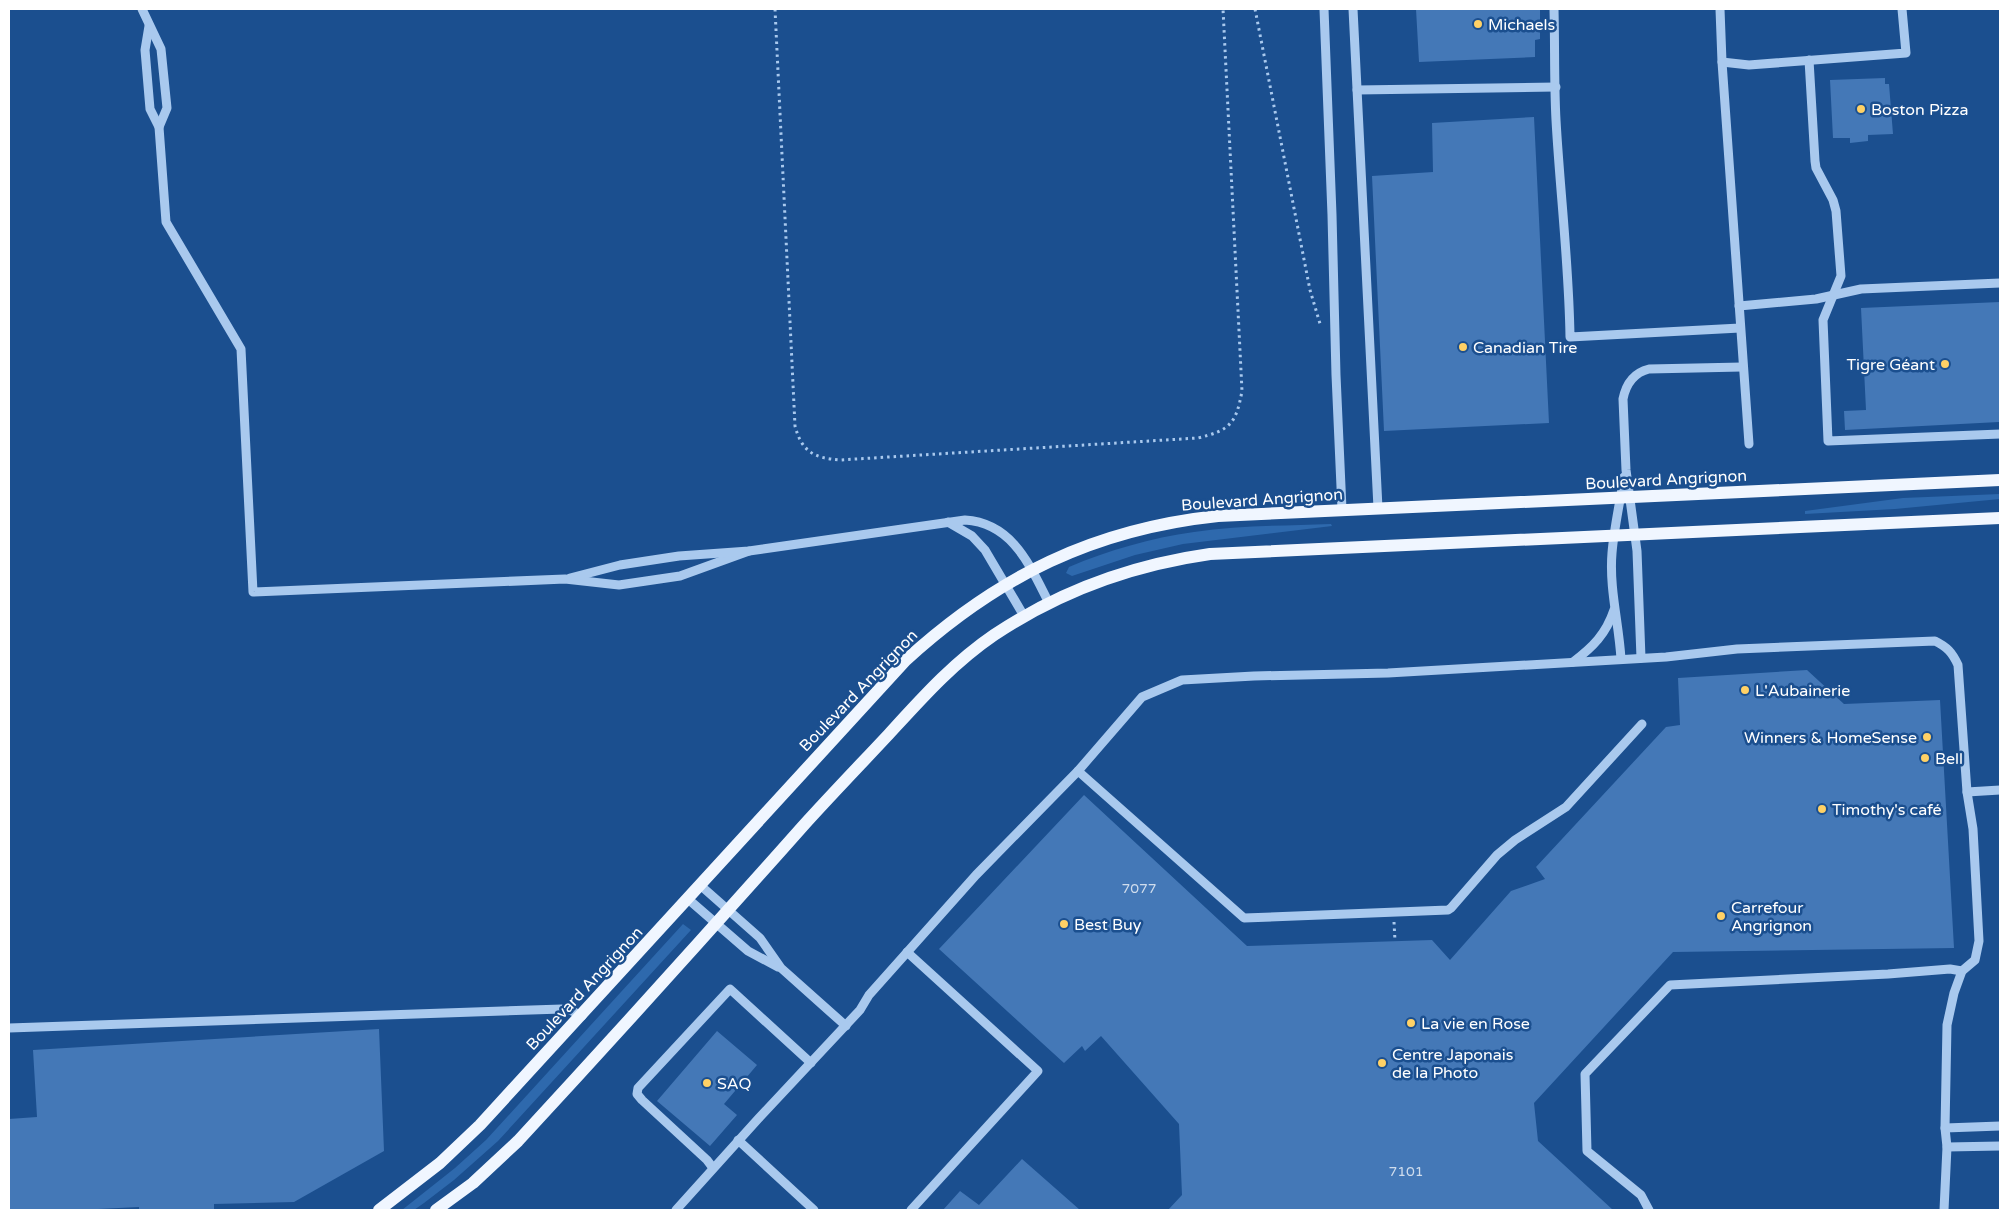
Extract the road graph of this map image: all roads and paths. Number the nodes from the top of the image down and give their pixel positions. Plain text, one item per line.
1 (142, 9) edge
2 (775, 9) edge
3 (1223, 9) edge
4 (1255, 9) edge
5 (1324, 9) edge
6 (1353, 9) edge
7 (1554, 9) edge
8 (1720, 9) edge
9 (1902, 9) edge
10 (149, 26) junction
11 (1809, 60) junction
12 (1722, 62) junction
13 (1556, 88) junction
14 (1357, 90) junction
15 (159, 127) junction
16 (2000, 283) edge
17 (1834, 294) junction
18 (1739, 306) junction
19 (1322, 328) dead end
20 (1740, 328) junction
21 (1742, 367) junction
22 (2000, 434) edge
23 (1749, 444) dead end
24 (2000, 480) edge
25 (1625, 498) junction
26 (1378, 508) junction
27 (1342, 509) junction
28 (2000, 518) edge
29 (948, 522) junction
30 (1635, 534) junction
31 (1614, 535) junction
32 (750, 551) junction
33 (1032, 569) junction
34 (565, 579) junction
35 (1006, 583) junction
36 (1049, 603) junction
37 (1614, 610) junction
38 (1024, 616) junction
39 (1642, 658) junction
40 (1621, 660) junction
41 (1573, 662) junction
42 (1642, 724) dead end
43 (1078, 771) junction
44 (2000, 790) edge
45 (1967, 792) junction
46 (700, 885) junction
47 (688, 899) junction
48 (728, 910) junction
49 (715, 923) junction
50 (1394, 924) dead end
51 (1395, 942) dead end
52 (907, 952) junction
53 (781, 968) junction
54 (1962, 971) junction
55 (582, 1016) junction
56 (846, 1026) junction
57 (9, 1028) edge
58 (811, 1063) junction
59 (2000, 1126) edge
60 (1945, 1128) junction
61 (738, 1140) junction
62 (2000, 1146) edge
63 (1947, 1148) junction
64 (713, 1168) junction
65 (390, 1202) junction
66 (368, 1210) edge
67 (379, 1210) edge
68 (436, 1210) edge
69 (676, 1210) edge
70 (814, 1210) edge
71 (911, 1210) edge
72 (1649, 1210) edge
73 (1944, 1210) edge

1 - 10 lane
2 - 3 path
4 - 19 path
5 - 27 lane
6 - 14 lane
7 - 13 lane
8 - 12 lane
9 - 11 lane
10 - 15 lane
10 - 15 lane
11 - 12 lane
11 - 17 lane
12 - 18 lane
13 - 14 lane
13 - 20 lane
14 - 26 lane
15 - 34 lane
16 - 17 lane
17 - 18 lane
17 - 22 lane
18 - 20 lane
20 - 21 lane
21 - 23 lane
21 - 25 lane
24 - 25 main road, Boulevard Angrignon
25 - 26 main road, Boulevard Angrignon
25 - 30 lane
25 - 31 lane
26 - 27 main road, Boulevard Angrignon
27 - 33 main road, Boulevard Angrignon
28 - 30 main road
29 - 32 lane
29 - 33 lane
29 - 35 lane
30 - 31 main road
30 - 39 lane
31 - 36 main road
31 - 37 lane
32 - 34 lane
32 - 34 lane
33 - 35 main road, Boulevard Angrignon
33 - 36 lane
35 - 38 lane
35 - 46 main road, Boulevard Angrignon
36 - 38 main road
37 - 40 lane
37 - 41 lane
38 - 48 main road
39 - 40 lane
39 - 45 lane
40 - 41 lane
41 - 43 lane
42 - 43 lane
43 - 52 lane
44 - 45 lane
45 - 54 lane
46 - 47 main road, Boulevard Angrignon
46 - 48 lane
47 - 49 lane
47 - 55 main road, Boulevard Angrignon
48 - 49 main road
48 - 53 lane
49 - 53 lane
49 - 68 main road
50 - 51 path
52 - 56 lane
52 - 71 lane
53 - 56 lane
54 - 60 lane
54 - 72 lane
55 - 57 lane
55 - 65 main road, Boulevard Angrignon
56 - 58 lane
58 - 61 lane
58 - 64 lane
59 - 60 lane
60 - 63 lane
61 - 64 lane
61 - 70 lane
62 - 63 lane
63 - 73 lane
64 - 69 lane
65 - 66 main road
65 - 67 main road, Boulevard Angrignon

